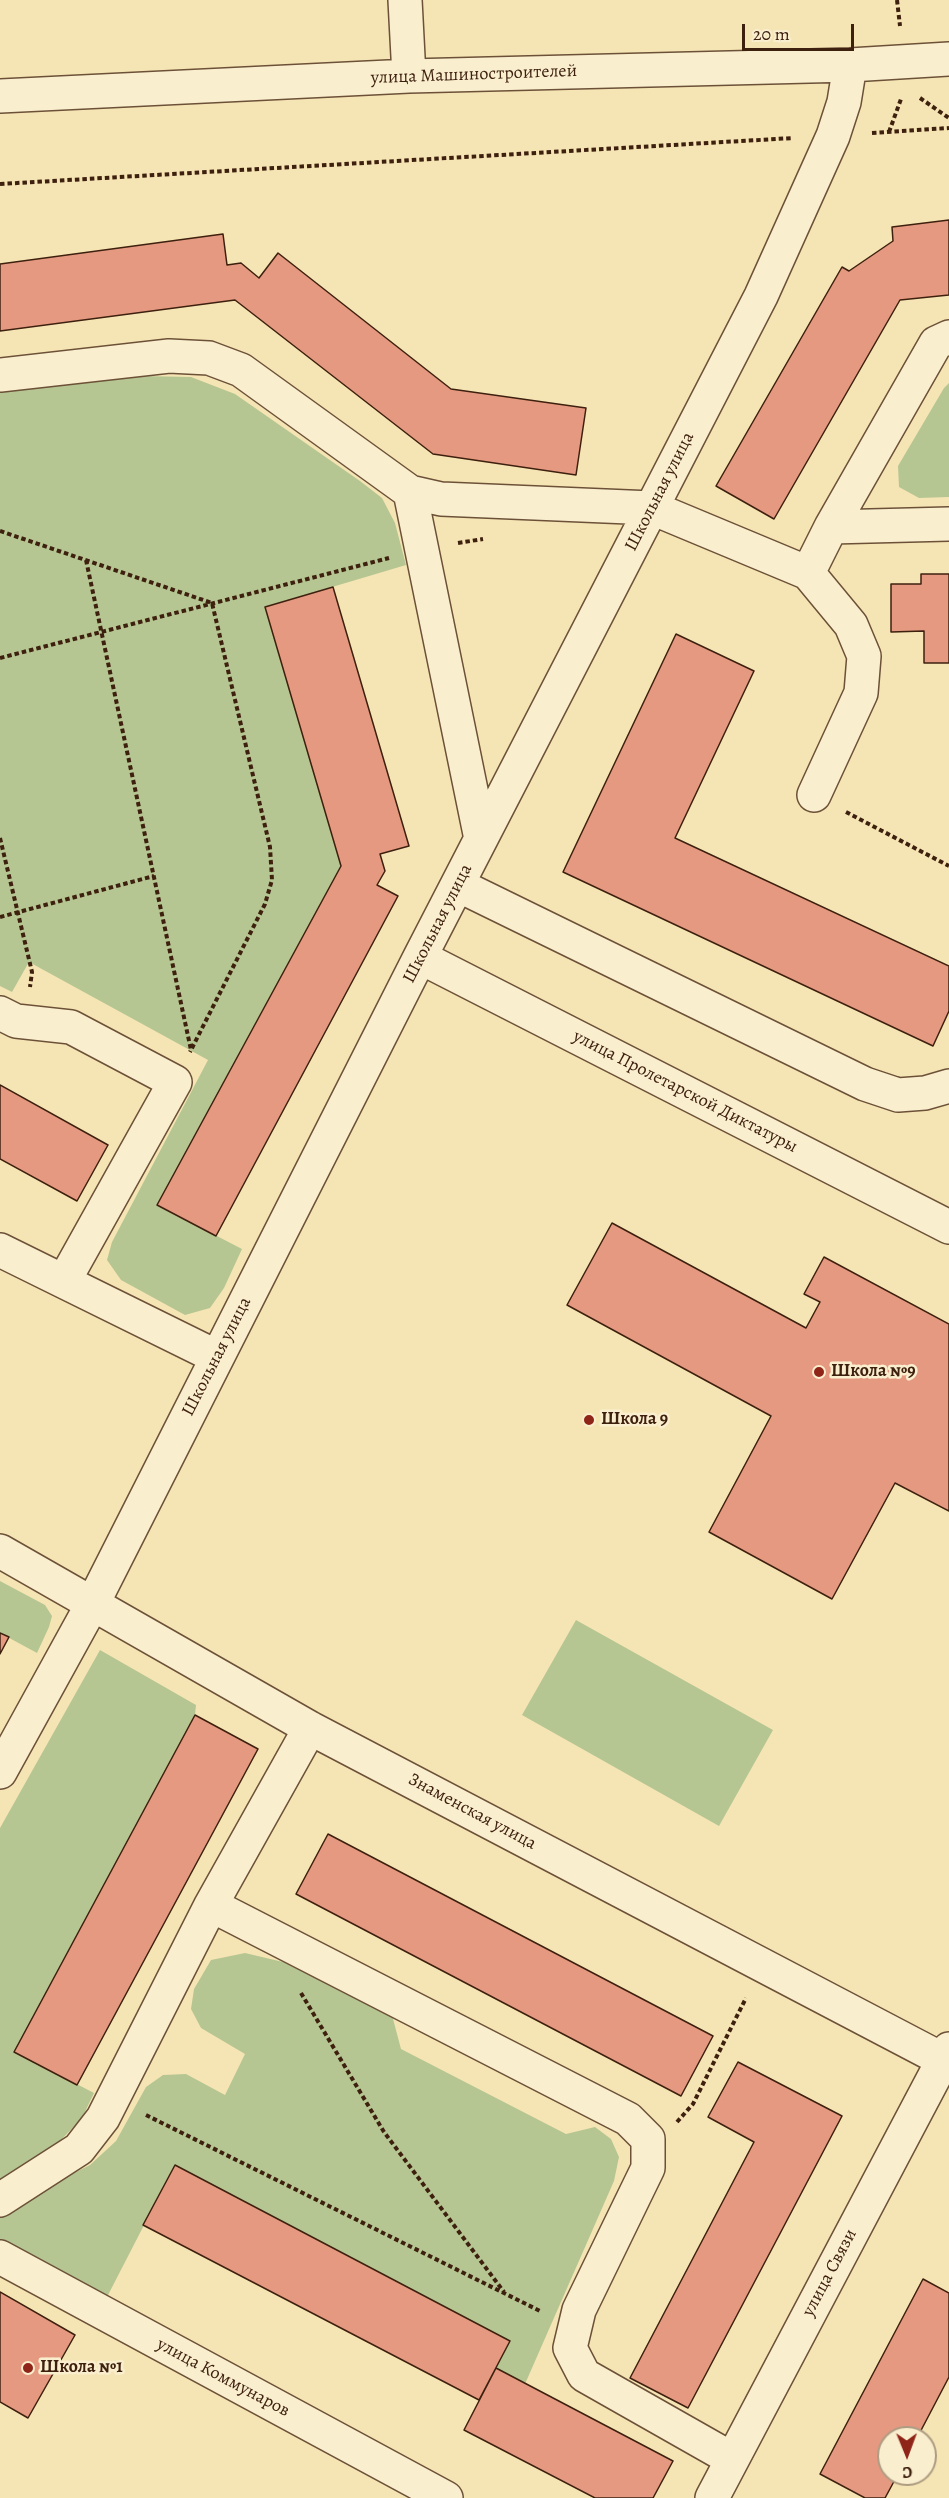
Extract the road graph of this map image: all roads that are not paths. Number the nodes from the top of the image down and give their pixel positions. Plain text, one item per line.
1 (405, 0) edge
2 (949, 59) edge
3 (850, 65) junction
4 (410, 76) junction
5 (0, 96) edge
6 (949, 337) edge
7 (0, 375) edge
8 (410, 492) junction
9 (652, 508) junction
10 (949, 524) edge
11 (831, 526) junction
12 (808, 573) junction
13 (814, 795) road end
14 (481, 839) junction
15 (458, 885) junction
16 (420, 957) junction
17 (8, 1017) edge
18 (949, 1086) edge
19 (949, 1227) edge
20 (0, 1250) edge
21 (64, 1281) junction
22 (217, 1357) junction
23 (0, 1551) edge
24 (93, 1603) junction
25 (310, 1728) junction
26 (0, 1772) edge
27 (211, 1905) junction
28 (947, 2057) edge
29 (0, 2200) edge
30 (0, 2257) edge
31 (732, 2459) junction
32 (446, 2498) edge
33 (712, 2498) edge

1 - 4 street
2 - 3 street, улица Машиностроителей
3 - 4 street, улица Машиностроителей
3 - 9 street, Школьная улица
4 - 5 street, улица Машиностроителей
6 - 11 street
7 - 8 street
8 - 9 street
8 - 14 street
9 - 12 street
9 - 14 street, Школьная улица
10 - 11 street
11 - 12 street
12 - 13 street
14 - 15 street, Школьная улица
15 - 16 street, Школьная улица
15 - 18 street
16 - 19 street, улица Пролетарской Диктатуры
16 - 22 street, Школьная улица
17 - 21 street
20 - 21 street
21 - 22 street
22 - 24 street, Школьная улица
23 - 24 street, Знаменская улица
24 - 25 street, Знаменская улица
24 - 26 street, Школьная улица
25 - 27 street
25 - 28 street, Знаменская улица
27 - 29 street
27 - 31 street
28 - 31 street, улица Связи
30 - 32 street, улица Коммунаров
31 - 33 street, улица Связи

